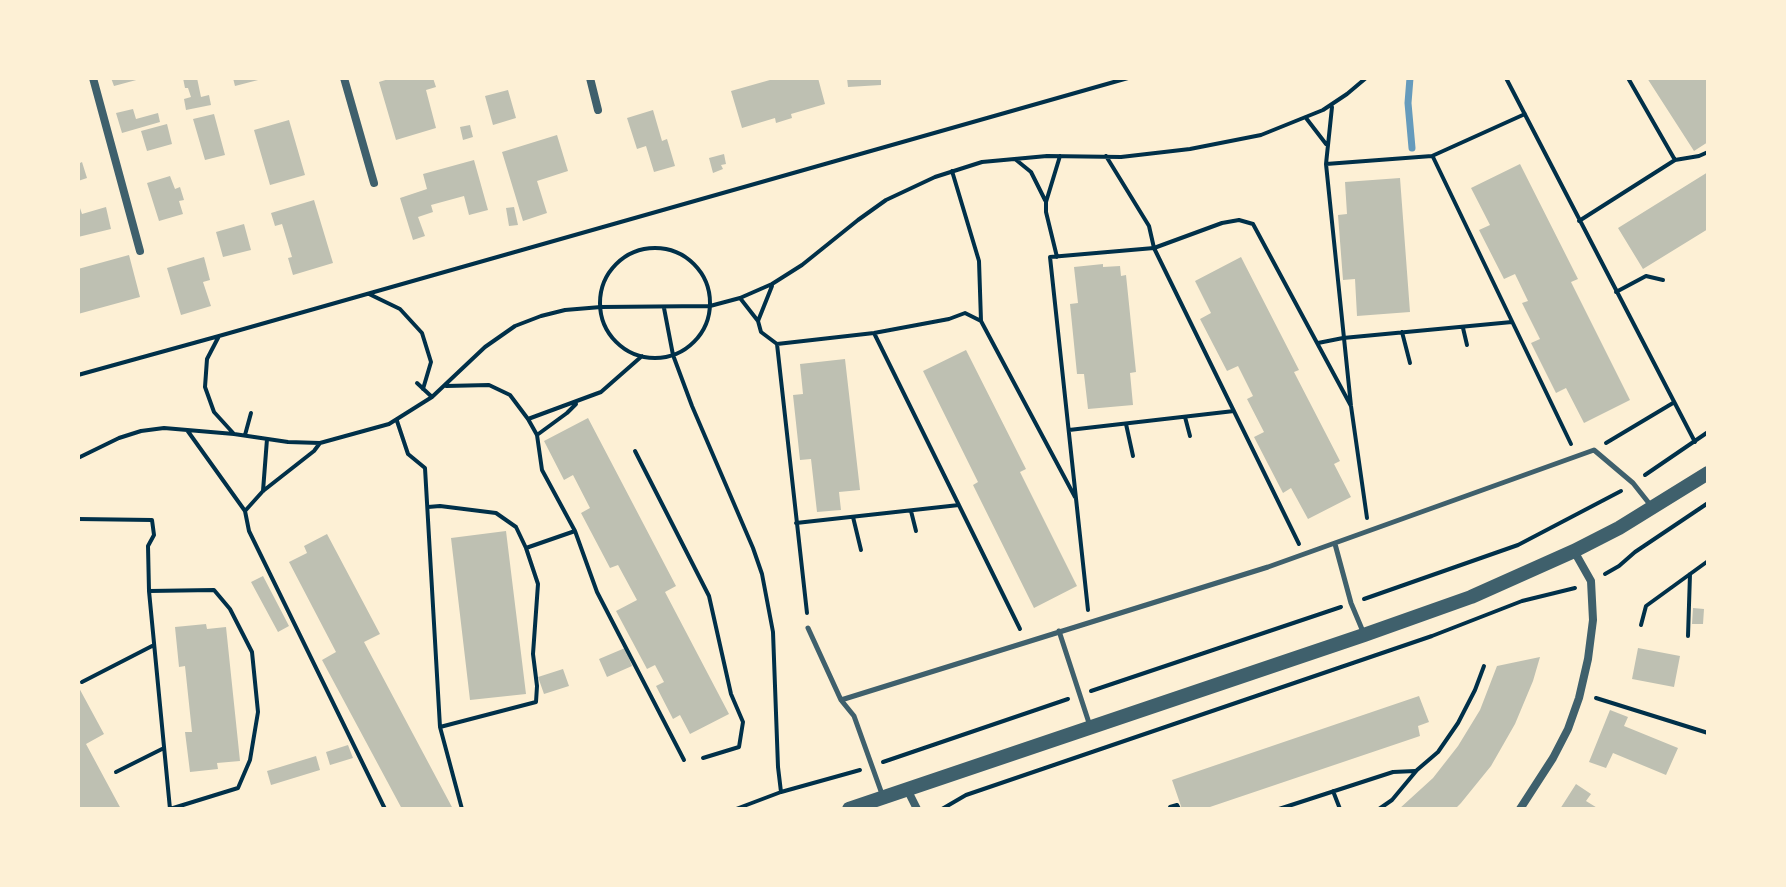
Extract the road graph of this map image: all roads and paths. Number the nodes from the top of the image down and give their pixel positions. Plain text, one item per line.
1 (93, 78) edge
2 (344, 78) edge
3 (590, 78) edge
4 (1128, 78) edge
5 (1366, 78) edge
6 (1506, 78) edge
7 (1628, 78) edge
8 (1332, 105) junction
9 (598, 110) dead end
10 (1525, 114) junction
11 (1306, 118) junction
12 (1328, 146) junction
13 (1708, 152) edge
14 (1060, 156) junction
15 (1106, 156) junction
16 (1432, 156) junction
17 (1015, 159) junction
18 (1675, 160) junction
19 (1326, 164) junction
20 (952, 171) junction
21 (374, 183) dead end
22 (1046, 202) junction
23 (1579, 221) junction
24 (1154, 248) junction
25 (140, 251) dead end
26 (1057, 257) junction
27 (1663, 280) dead end
28 (772, 284) junction
29 (1616, 292) junction
30 (368, 294) junction
31 (740, 298) junction
32 (710, 306) junction
33 (601, 307) junction
34 (664, 308) junction
35 (758, 321) junction
36 (981, 321) junction
37 (1512, 322) junction
38 (1462, 327) junction
39 (1402, 332) junction
40 (874, 333) junction
41 (219, 336) junction
42 (1343, 338) junction
43 (1318, 343) junction
44 (777, 344) junction
45 (1467, 345) dead end
46 (673, 355) junction
47 (642, 356) junction
48 (1410, 363) dead end
49 (78, 375) edge
50 (417, 383) dead end
51 (444, 386) junction
52 (423, 389) junction
53 (432, 397) junction
54 (578, 401) junction
55 (1673, 403) junction
56 (1351, 406) junction
57 (1234, 411) junction
58 (251, 413) dead end
59 (1185, 417) junction
60 (528, 419) junction
61 (397, 420) junction
62 (1126, 424) junction
63 (187, 429) junction
64 (1069, 430) junction
65 (1708, 432) edge
66 (234, 434) junction
67 (245, 435) junction
68 (537, 435) junction
69 (1190, 436) dead end
70 (267, 439) junction
71 (1695, 442) junction
72 (320, 443) junction
73 (1594, 450) junction
74 (635, 451) dead end
75 (1133, 456) dead end
76 (1577, 457) junction
77 (78, 458) edge
78 (1708, 473) edge
79 (1633, 483) junction
80 (263, 491) junction
81 (1076, 499) junction
82 (959, 505) junction
83 (428, 507) junction
84 (1653, 507) junction
85 (245, 511) junction
86 (911, 511) junction
87 (853, 517) junction
88 (78, 519) edge
89 (796, 523) junction
90 (575, 531) junction
91 (916, 531) dead end
92 (1369, 532) junction
93 (1335, 544) junction
94 (526, 548) junction
95 (861, 550) dead end
96 (1574, 551) junction
97 (1304, 555) junction
98 (1708, 561) edge
99 (1690, 574) junction
100 (149, 591) junction
101 (1351, 603) junction
102 (1089, 622) junction
103 (1641, 625) dead end
104 (808, 628) joint
105 (1059, 631) junction
106 (1364, 635) junction
107 (1688, 636) dead end
108 (1027, 642) junction
109 (154, 645) junction
110 (1484, 666) dead end
111 (82, 682) dead end
112 (1080, 695) junction
113 (1596, 698) dead end
114 (841, 700) junction
115 (440, 727) junction
116 (1090, 727) junction
117 (1708, 733) edge
118 (164, 748) junction
119 (703, 758) dead end
120 (684, 760) dead end
121 (871, 766) junction
122 (1417, 770) junction
123 (116, 772) dead end
124 (907, 789) junction
125 (1333, 791) junction
126 (781, 792) junction
127 (883, 797) junction
128 (756, 806) edge
129 (1170, 807) edge
130 (170, 809) edge
131 (385, 809) edge
132 (462, 809) edge
133 (736, 809) edge
134 (849, 809) edge
135 (917, 809) edge
136 (1179, 809) edge
137 (1279, 809) edge
138 (1340, 809) edge
139 (1379, 809) edge
140 (1520, 809) edge

1 - 25 street
2 - 21 street
3 - 9 street
4 - 30 path
5 - 8 path
6 - 10 path
7 - 18 path
8 - 11 path
8 - 12 path
10 - 16 path
10 - 23 path
11 - 12 path
11 - 15 path
12 - 19 path
13 - 18 path
14 - 15 path
14 - 17 path
14 - 22 path
15 - 24 path
16 - 19 path
16 - 37 path
17 - 20 path
17 - 22 path
18 - 23 path
19 - 42 path
20 - 28 path
20 - 36 path
22 - 26 path
23 - 29 path
24 - 26 path
24 - 43 path
24 - 57 path
26 - 64 path
27 - 29 path
28 - 31 path
28 - 35 path
29 - 55 path
30 - 41 path
30 - 52 path
31 - 32 path
31 - 35 path
32 - 33 path
32 - 34 path
32 - 46 path
33 - 34 path
33 - 47 path
33 - 51 path
34 - 46 path
35 - 44 path
36 - 40 path
36 - 81 path
37 - 38 path
37 - 76 path
38 - 39 path
38 - 45 path
39 - 42 path
39 - 48 path
40 - 44 path
40 - 82 path
41 - 49 path
41 - 66 path
42 - 43 path
42 - 56 path
43 - 56 path
44 - 89 path
46 - 47 path
46 - 126 path
47 - 54 path
50 - 52 path
51 - 53 path
51 - 60 path
52 - 53 path
53 - 61 path
54 - 60 path
54 - 68 path
55 - 71 path
55 - 73 path
56 - 92 path
57 - 59 path
57 - 97 path
58 - 67 path
59 - 62 path
59 - 69 path
60 - 68 path
61 - 72 path
61 - 83 path
62 - 64 path
62 - 75 path
63 - 66 path
63 - 77 path
63 - 85 path
64 - 81 path
65 - 71 path
66 - 67 path
67 - 70 path
68 - 90 path
70 - 72 path
70 - 80 path
71 - 79 path
72 - 80 path
73 - 76 lane
73 - 79 lane
74 - 119 path
76 - 92 lane
78 - 84 street
79 - 84 lane
79 - 101 path
80 - 85 path
81 - 102 path
82 - 86 path
82 - 108 path
83 - 94 path
83 - 115 path
84 - 96 street
85 - 131 path
86 - 87 path
86 - 91 path
87 - 89 path
87 - 95 path
88 - 100 path
89 - 104 path
90 - 94 path
90 - 120 path
92 - 93 lane
93 - 97 lane
93 - 101 lane
94 - 115 path
96 - 106 street
96 - 140 street
97 - 102 lane
98 - 99 path
99 - 103 path
99 - 107 path
100 - 109 path
100 - 130 path
101 - 106 lane
101 - 112 path
102 - 105 lane
104 - 114 lane
105 - 108 lane
105 - 112 lane
106 - 116 street
108 - 114 lane
109 - 111 path
109 - 118 path
110 - 122 path
112 - 116 lane
112 - 121 path
113 - 117 path
114 - 121 lane
115 - 132 path
116 - 124 street
118 - 123 path
118 - 130 path
121 - 126 path
121 - 127 lane
122 - 125 path
122 - 139 path
124 - 127 street
124 - 135 street
125 - 137 path
125 - 138 path
126 - 128 path
127 - 134 street
128 - 133 path
129 - 136 path

